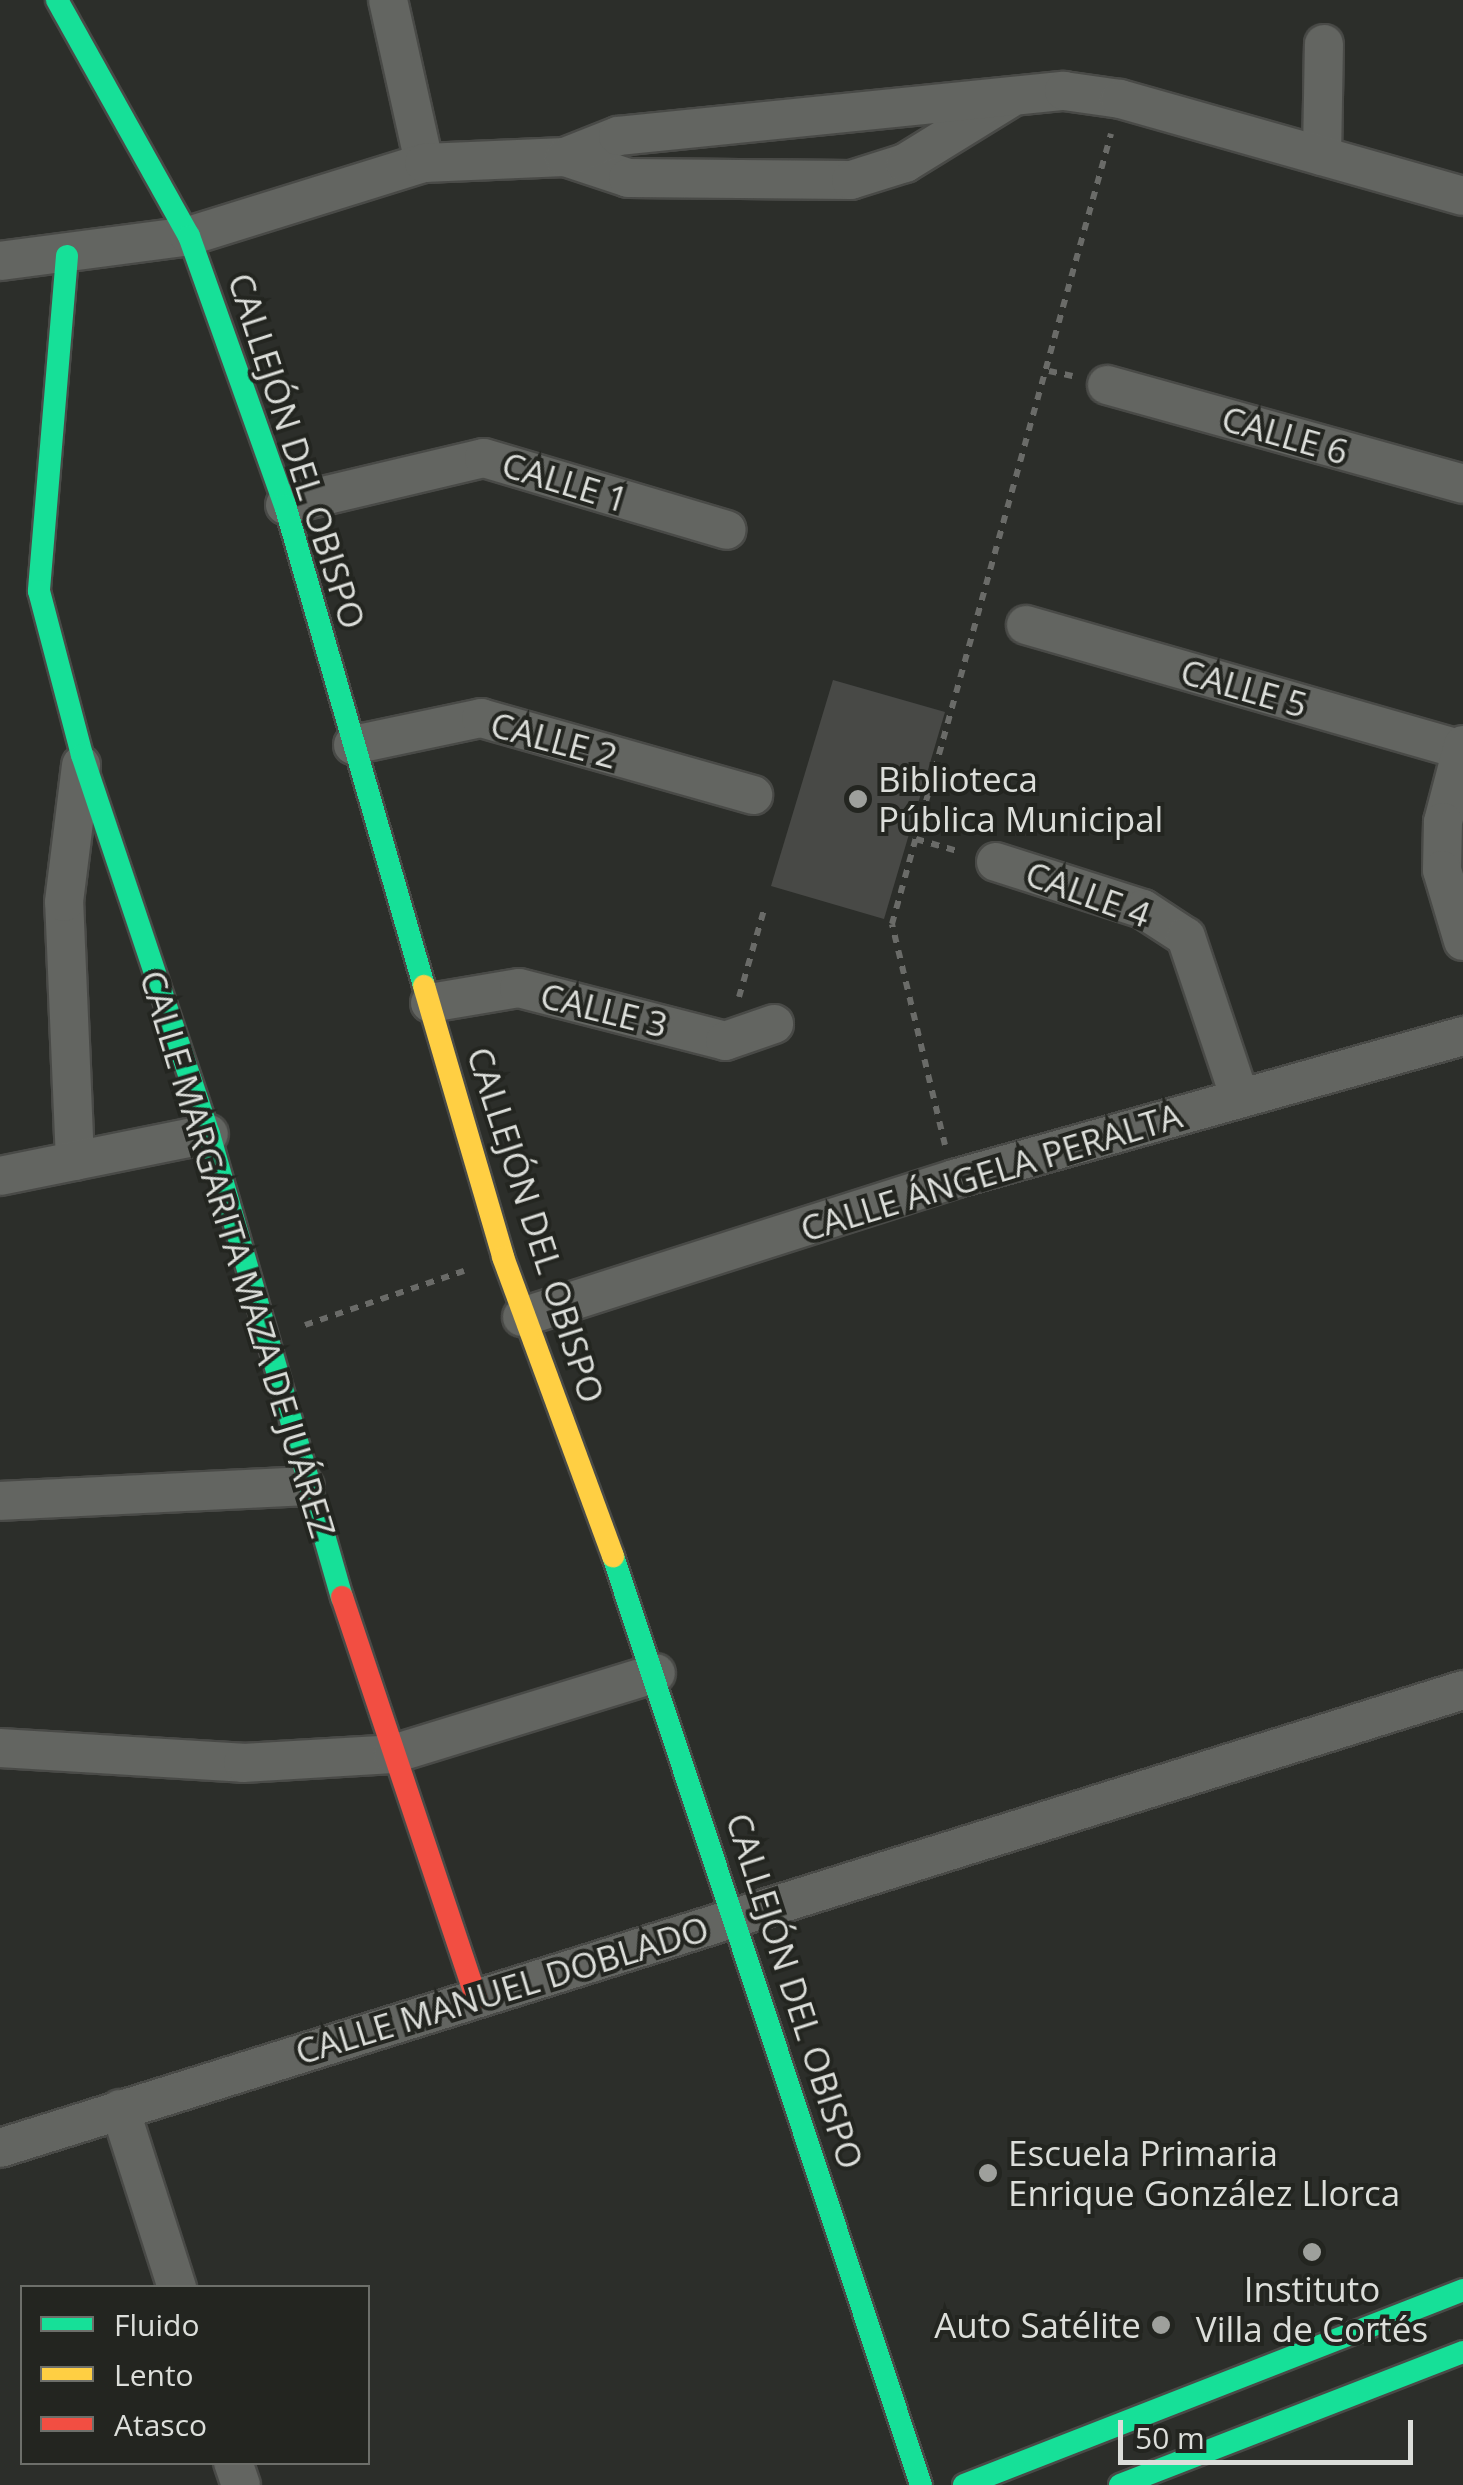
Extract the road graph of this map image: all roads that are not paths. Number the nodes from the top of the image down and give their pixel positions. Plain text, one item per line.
1 (57, 0) edge
2 (388, 0) edge
3 (1324, 44) dead end
4 (1016, 94) junction
5 (1322, 156) junction
6 (566, 157) junction
7 (424, 164) junction
8 (1463, 196) edge
9 (189, 236) junction
10 (67, 256) junction
11 (0, 261) edge
12 (1107, 385) dead end
13 (1463, 484) edge
14 (284, 505) junction
15 (727, 530) dead end
16 (1026, 625) dead end
17 (353, 745) junction
18 (1462, 747) edge
19 (82, 755) junction
20 (753, 795) dead end
21 (996, 862) road end
22 (1463, 942) edge
23 (430, 1003) junction
24 (774, 1024) dead end
25 (1463, 1036) edge
26 (1240, 1098) junction
27 (208, 1134) junction
28 (75, 1161) junction
29 (0, 1176) edge
30 (522, 1317) junction
31 (305, 1486) junction
32 (0, 1501) edge
33 (656, 1673) junction
34 (1463, 1690) edge
35 (0, 1748) edge
36 (393, 1754) junction
37 (733, 1918) junction
38 (476, 1998) junction
39 (120, 2109) junction
40 (0, 2148) edge
41 (176, 2285) edge
42 (1463, 2290) edge
43 (1463, 2352) edge
44 (921, 2485) edge
45 (964, 2485) edge
46 (1120, 2485) edge

1 - 9 street, CALLEJÓN DEL OBISPO
2 - 7 street
3 - 5 street
4 - 5 street
4 - 6 street
4 - 6 street
5 - 8 street
6 - 7 street
7 - 9 street
9 - 10 street
9 - 14 street, CALLEJÓN DEL OBISPO
10 - 11 street
10 - 19 street, CALLE MARGARITA MAZA DE JUÁREZ
12 - 13 street, CALLE 6
14 - 15 street, CALLE 1
14 - 17 street, CALLEJÓN DEL OBISPO
16 - 18 street, CALLE 5
17 - 20 street, CALLE 2
17 - 23 street, CALLEJÓN DEL OBISPO
18 - 22 street
19 - 27 street, CALLE MARGARITA MAZA DE JUÁREZ
19 - 28 street, CALLE MARGARITA MAZA DE JUÁREZ
21 - 26 street, CALLE 4
23 - 24 street, CALLE 3
23 - 30 street, CALLEJÓN DEL OBISPO
25 - 26 street, CALLE ÁNGELA PERALTA
26 - 30 street, CALLE ÁNGELA PERALTA
27 - 28 street
27 - 31 street, CALLE MARGARITA MAZA DE JUÁREZ
28 - 29 street
30 - 33 street, CALLEJÓN DEL OBISPO
31 - 32 street
31 - 36 street, CALLE MARGARITA MAZA DE JUÁREZ
33 - 36 street
33 - 37 street, CALLEJÓN DEL OBISPO
34 - 37 street, CALLE MANUEL DOBLADO
35 - 36 street
36 - 38 street, CALLE MARGARITA MAZA DE JUÁREZ
37 - 38 street, CALLE MANUEL DOBLADO
37 - 44 street, CALLEJÓN DEL OBISPO
38 - 39 street, CALLE MANUEL DOBLADO
39 - 40 street, CALLE MANUEL DOBLADO
39 - 41 street
42 - 45 street
43 - 46 street

